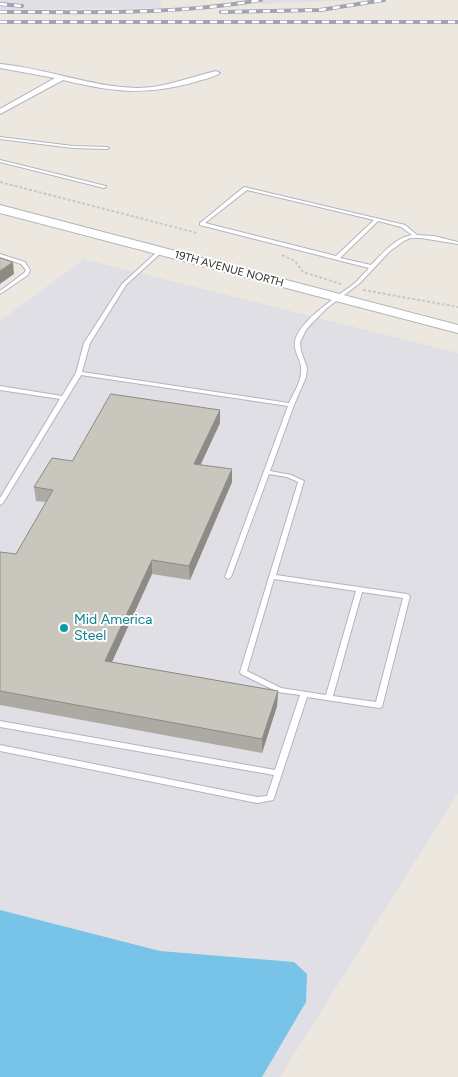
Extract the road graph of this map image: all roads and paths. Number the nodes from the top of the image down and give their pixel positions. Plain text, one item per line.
1 (0, 66) edge
2 (216, 73) dead end
3 (60, 78) junction
4 (0, 112) edge
5 (0, 138) edge
6 (107, 148) dead end
7 (0, 161) edge
8 (0, 182) edge
9 (104, 187) dead end
10 (0, 209) edge
11 (377, 220) junction
12 (203, 235) dead end
13 (417, 237) junction
14 (458, 243) edge
15 (160, 251) junction
16 (0, 255) edge
17 (281, 255) dead end
18 (338, 258) junction
19 (372, 267) junction
20 (351, 287) junction
21 (0, 293) edge
22 (336, 297) junction
23 (458, 307) edge
24 (458, 329) edge
25 (79, 373) junction
26 (0, 388) edge
27 (64, 398) junction
28 (291, 405) junction
29 (268, 472) junction
30 (0, 504) edge
31 (228, 576) dead end
32 (273, 577) junction
33 (360, 589) junction
34 (304, 694) junction
35 (329, 698) junction
36 (0, 724) edge
37 (0, 748) edge
38 (277, 773) junction

1 - 3 street
2 - 3 street
3 - 4 street
5 - 6 lane
7 - 9 lane
8 - 12 path
10 - 15 street, 19TH AVENUE NORTH
11 - 13 lane
11 - 18 lane
11 - 18 lane
13 - 14 lane
13 - 19 lane
15 - 22 street, 19TH AVENUE NORTH
15 - 25 lane
16 - 21 lane
17 - 20 path
18 - 19 lane
19 - 20 lane
20 - 22 lane
20 - 23 path
22 - 24 street, 19TH AVENUE NORTH
22 - 28 lane
25 - 27 lane
25 - 28 lane
26 - 27 lane
27 - 30 lane
28 - 29 lane
29 - 31 lane
29 - 32 lane
32 - 33 lane
32 - 34 lane
33 - 35 lane
33 - 35 lane
34 - 35 lane
34 - 38 lane
36 - 38 lane
37 - 38 lane

